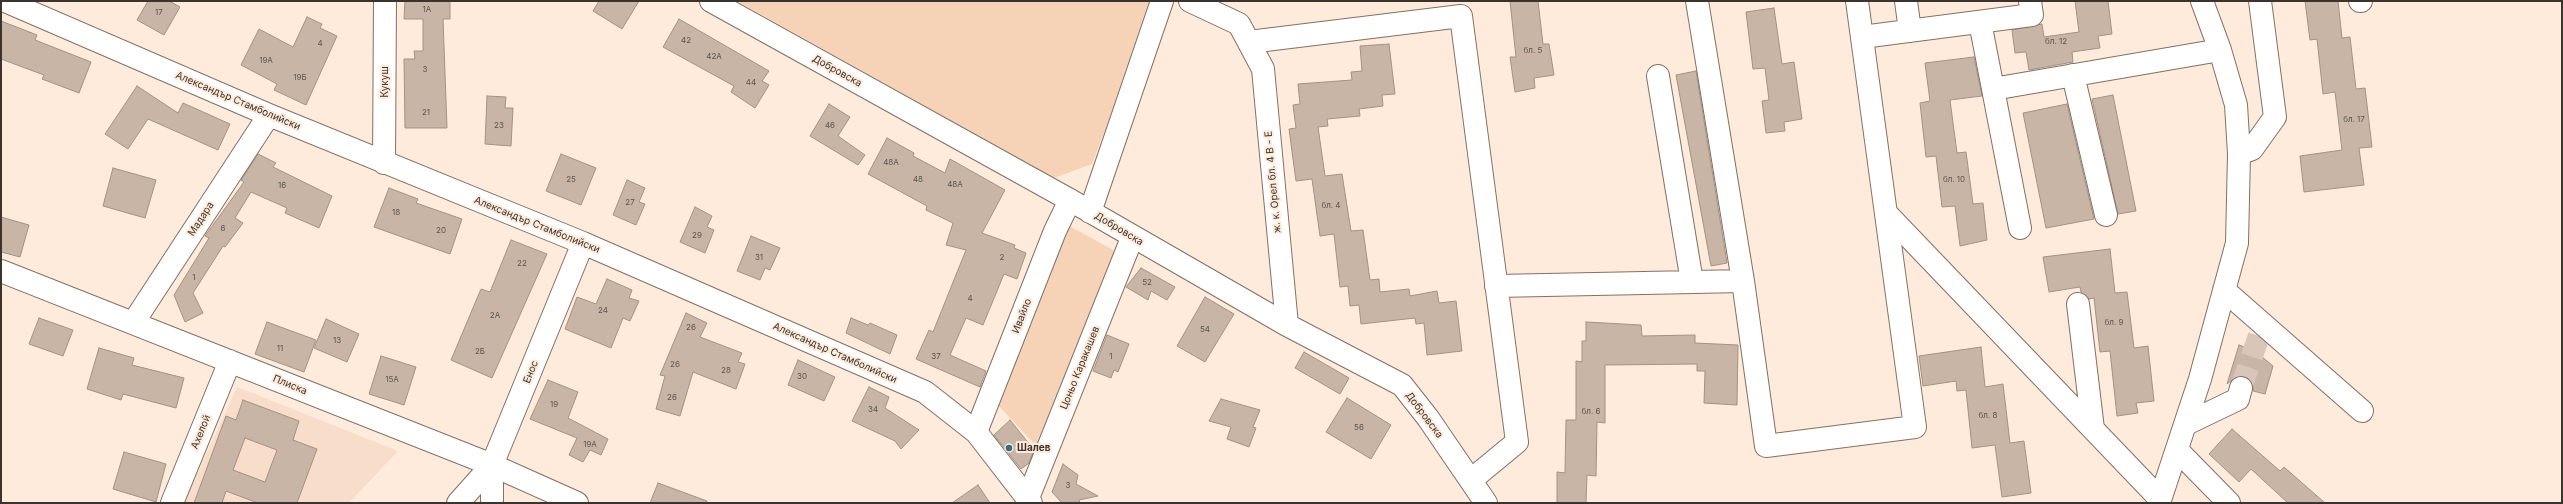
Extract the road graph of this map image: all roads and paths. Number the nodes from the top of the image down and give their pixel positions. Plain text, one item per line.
1 (386, 1) edge
2 (712, 1) edge
3 (1162, 1) edge
4 (1190, 1) edge
5 (1697, 1) edge
6 (1857, 1) edge
7 (1906, 1) edge
8 (2030, 1) edge
9 (2202, 1) edge
10 (2260, 1) edge
11 (15, 3) edge
12 (1980, 22) junction
13 (1910, 31) junction
14 (1862, 37) junction
15 (1249, 42) junction
16 (2220, 50) junction
17 (2074, 75) junction
18 (1658, 76) dead end
19 (1993, 89) junction
20 (269, 115) junction
21 (2239, 154) junction
22 (384, 163) junction
23 (1070, 200) junction
24 (1090, 212) junction
25 (1886, 213) junction
26 (2106, 215) dead end
27 (2020, 228) dead end
28 (1132, 238) junction
29 (584, 243) junction
30 (1, 271) edge
31 (1743, 281) junction
32 (1692, 282) junction
33 (1496, 286) junction
34 (2224, 290) junction
35 (2078, 304) dead end
36 (133, 323) junction
37 (1287, 324) junction
38 (230, 361) junction
39 (2241, 388) tunnel mouth
40 (2362, 411) dead end
41 (2186, 424) junction
42 (2094, 429) junction
43 (976, 432) junction
44 (2178, 450) junction
45 (492, 465) junction
46 (1471, 480) junction
47 (1029, 500) edge
48 (2159, 501) edge
49 (172, 503) edge
50 (458, 503) edge
51 (492, 503) edge
52 (577, 503) edge
53 (1486, 503) edge
54 (2229, 503) edge

1 - 22 street, Кукуш
2 - 23 street, Добровска
3 - 24 street
4 - 15 street, ж. к. Орел бл. 4 В - Е
5 - 31 street
6 - 14 street
7 - 13 street
8 - 12 street
9 - 16 street
10 - 21 street
11 - 20 street, Александър Стамболийски
12 - 13 street
12 - 19 street
13 - 14 street
14 - 25 street
15 - 33 street
15 - 37 street, ж. к. Орел бл. 4 В - Е
16 - 17 street
16 - 21 street
17 - 19 street
17 - 26 street
18 - 32 street
19 - 27 street
20 - 22 street, Александър Стамболийски
20 - 36 street, Мадара
21 - 34 street
22 - 29 street, Александър Стамболийски
23 - 24 street, Добровска
23 - 43 street, Ивайло
24 - 28 street, Добровска
25 - 31 street
25 - 42 street
28 - 37 street, Добровска
28 - 47 street, Цоньо Каракашев
29 - 43 street, Александър Стамболийски
29 - 45 street, Енос
30 - 36 street, Плиска
31 - 32 street
32 - 33 street
33 - 46 street
34 - 40 street
34 - 41 street
35 - 42 street
36 - 38 street, Плиска
37 - 46 street, Добровска
38 - 45 street, Плиска
38 - 49 street, Ахелой
39 - 41 street
41 - 44 street
42 - 48 street
43 - 47 street, Александър Стамболийски
44 - 48 street
44 - 54 street
45 - 50 street
45 - 51 street, Енос
45 - 52 street, Плиска
46 - 53 street, Добровска

